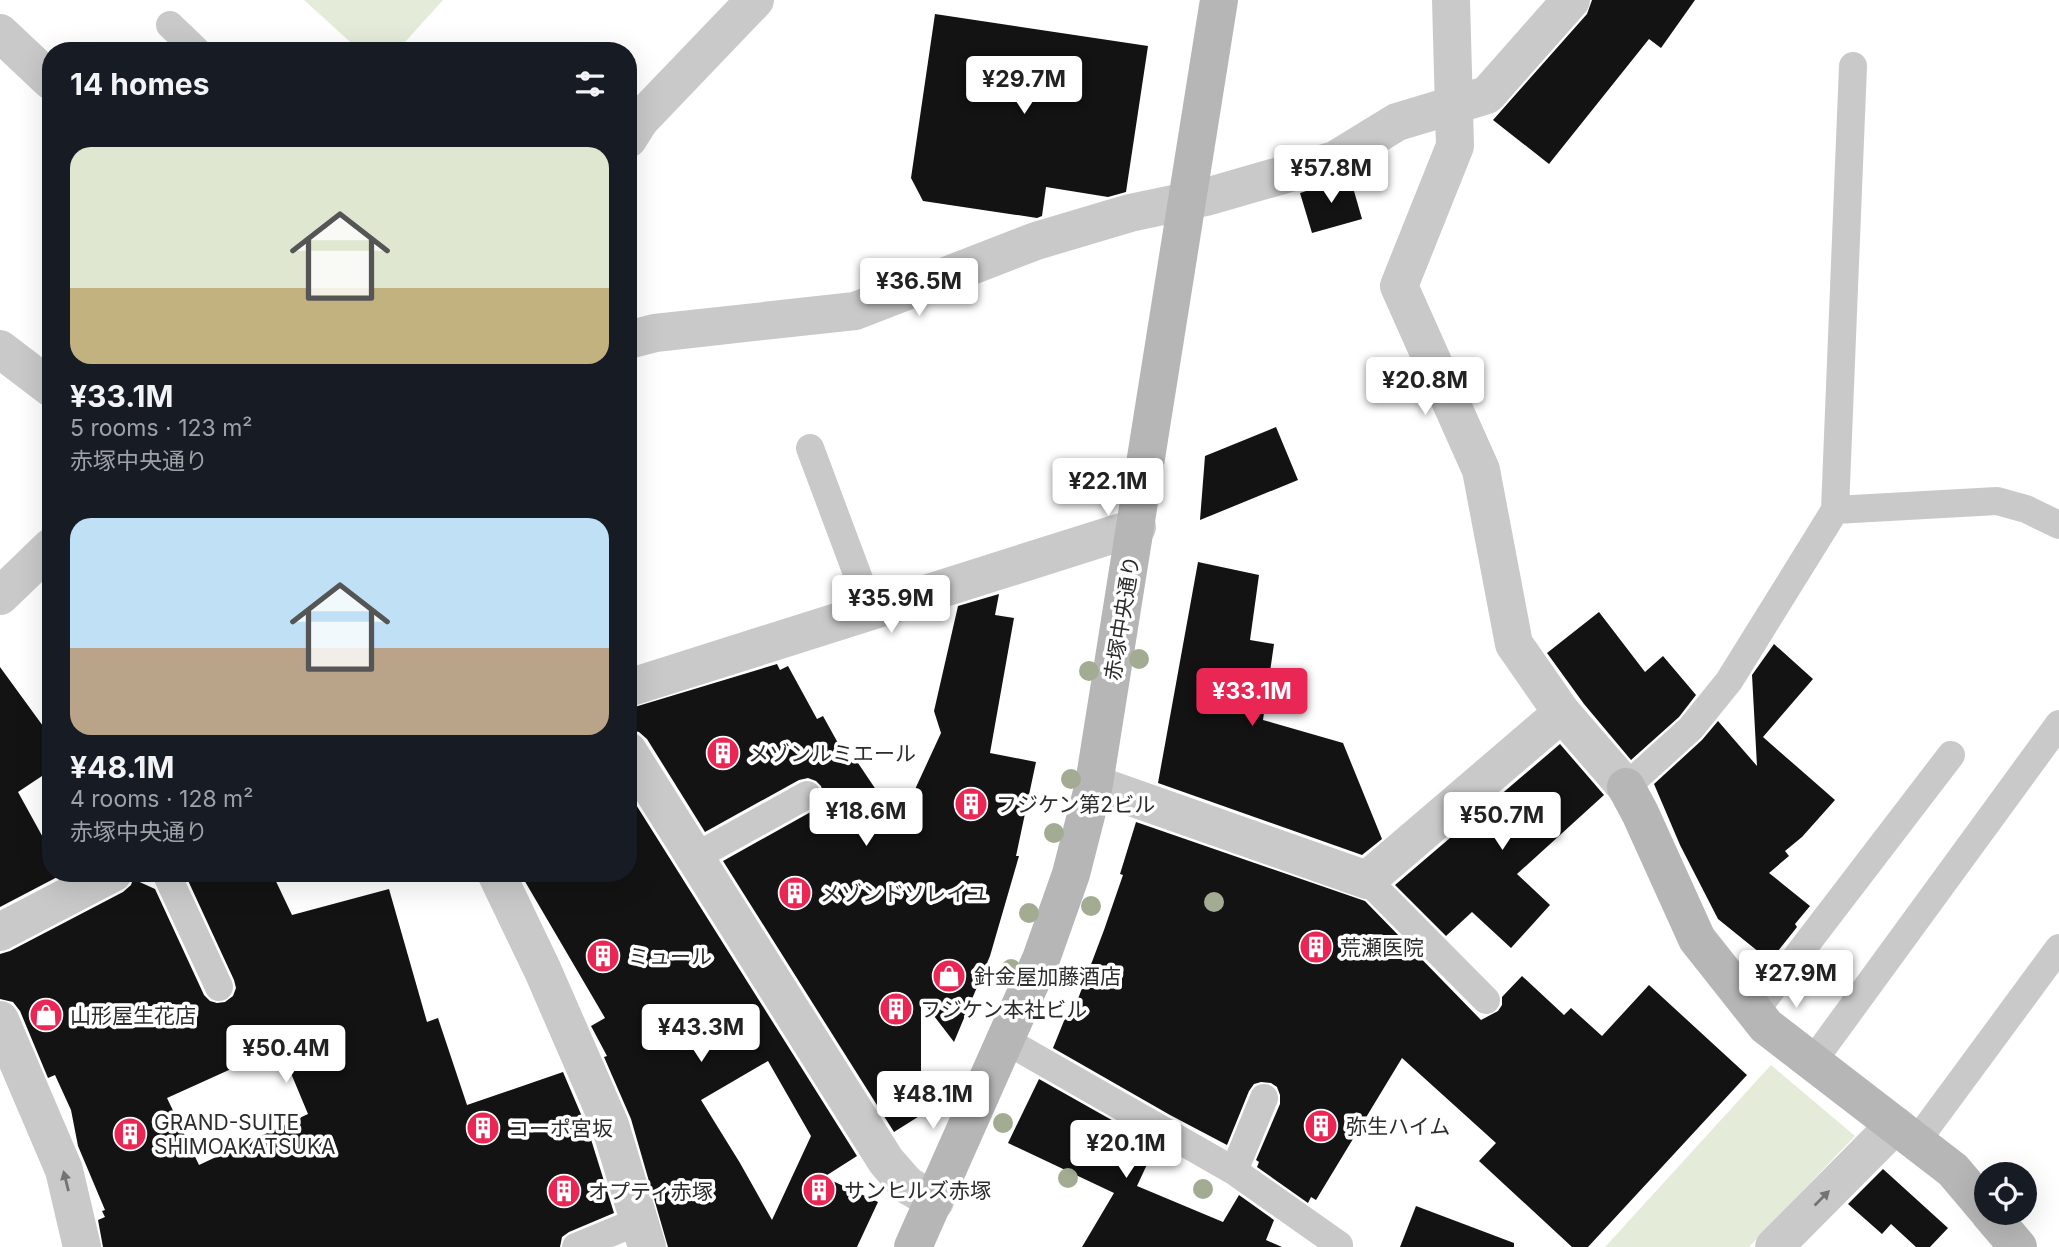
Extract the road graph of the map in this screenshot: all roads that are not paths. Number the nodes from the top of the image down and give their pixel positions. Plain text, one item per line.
1 (755, 0) edge
2 (1219, 0) edge
3 (1451, 0) edge
4 (1571, 0) edge
5 (170, 25) dead end
6 (0, 33) edge
7 (188, 42) edge
8 (1853, 66) dead end
9 (42, 73) edge
10 (1455, 105) junction
11 (637, 125) edge
12 (1188, 201) junction
13 (637, 338) edge
14 (0, 349) edge
15 (42, 381) edge
16 (810, 448) dead end
17 (1835, 510) junction
18 (2059, 525) edge
19 (1137, 527) junction
20 (42, 556) edge
21 (0, 596) edge
22 (871, 611) junction
23 (637, 685) edge
24 (1562, 713) junction
25 (2059, 724) edge
26 (1951, 755) dead end
27 (637, 765) edge
28 (1094, 784) junction
29 (1626, 787) junction
30 (807, 795) dead end
31 (695, 857) junction
32 (1367, 880) junction
33 (96, 882) edge
34 (170, 882) edge
35 (500, 882) edge
36 (0, 932) edge
37 (2059, 947) edge
38 (219, 986) dead end
39 (1486, 1000) dead end
40 (1755, 1012) junction
41 (0, 1020) edge
42 (1005, 1040) junction
43 (1813, 1061) junction
44 (1264, 1098) dead end
45 (1905, 1133) junction
46 (1234, 1171) junction
47 (1974, 1195) edge
48 (935, 1201) junction
49 (2000, 1225) edge
50 (643, 1234) edge
51 (1339, 1245) dead end
52 (82, 1247) edge
53 (576, 1247) edge
54 (913, 1247) edge
55 (1774, 1247) edge
56 (2018, 1247) edge

1 - 11 street
2 - 12 street, 赤塚中央通り
3 - 10 street
4 - 10 street
5 - 7 lane
6 - 9 street
8 - 17 lane
10 - 12 street
10 - 24 street
12 - 13 street
12 - 19 street, 赤塚中央通り
14 - 15 street
16 - 22 lane
17 - 18 lane
17 - 29 lane
19 - 22 street
19 - 28 street, 赤塚中央通り
20 - 21 street
22 - 23 street
24 - 29 street
24 - 32 street
25 - 43 lane
26 - 40 lane
27 - 31 street
28 - 32 street
28 - 42 street, 赤塚中央通り
29 - 40 street
30 - 31 lane
31 - 48 street
32 - 39 lane
33 - 36 street
34 - 38 lane
35 - 50 street
37 - 45 lane
40 - 43 street
52 -> 41 street
42 - 46 lane
42 - 48 street, 赤塚中央通り
43 - 45 street
44 - 46 lane
45 - 47 street
55 -> 45 street
46 - 51 lane
48 - 54 street, 赤塚中央通り
49 - 56 street
50 - 53 lane

